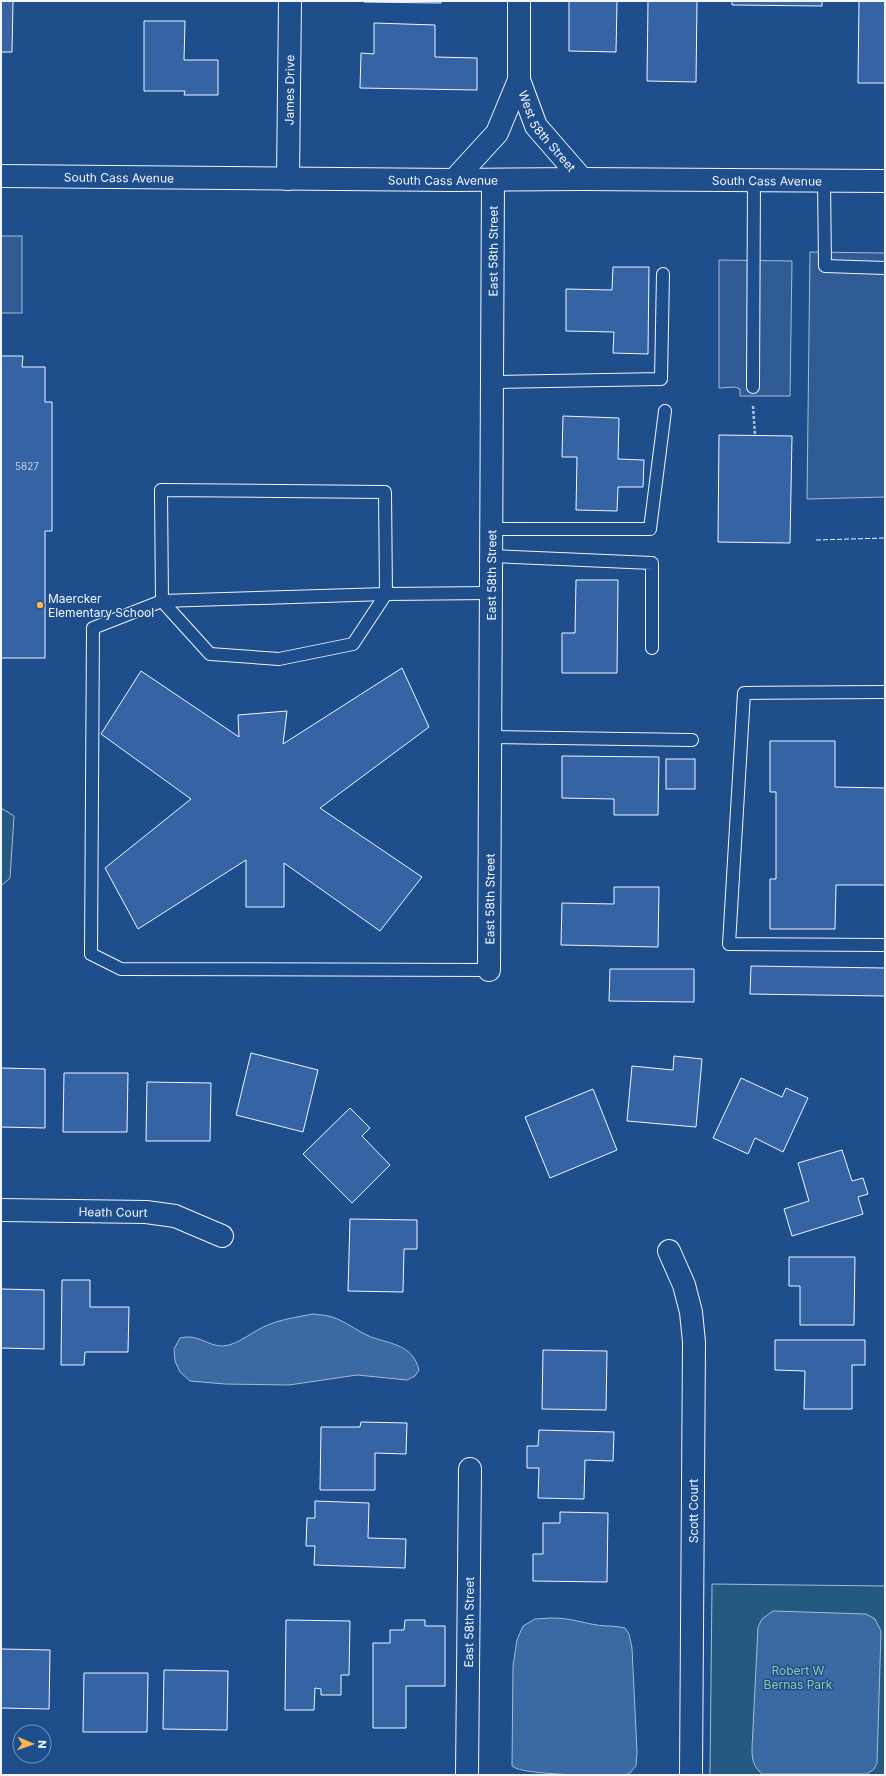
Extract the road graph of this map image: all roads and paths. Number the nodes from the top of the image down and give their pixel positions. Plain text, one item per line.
1 (290, 1) edge
2 (519, 1) edge
3 (519, 80) junction
4 (1, 176) edge
5 (288, 179) junction
6 (582, 179) junction
7 (454, 180) junction
8 (493, 180) junction
9 (754, 180) junction
10 (824, 180) junction
11 (885, 181) edge
12 (885, 268) edge
13 (663, 274) dead end
14 (492, 382) junction
15 (753, 387) joint
16 (665, 411) dead end
17 (755, 435) dead end
18 (491, 529) junction
19 (491, 556) junction
20 (491, 593) junction
21 (386, 594) junction
22 (162, 601) junction
23 (652, 648) dead end
24 (885, 692) edge
25 (490, 737) junction
26 (692, 740) dead end
27 (885, 945) edge
28 (489, 970) joint
29 (1, 1210) edge
30 (222, 1236) dead end
31 (669, 1251) dead end
32 (470, 1470) dead end
33 (467, 1775) edge
34 (691, 1775) edge

1 - 5 street, James Drive
2 - 3 street, West 58th Street
3 - 6 street, West 58th Street
3 - 7 street, West 58th Street
4 - 5 street, South Cass Avenue
5 - 7 street, South Cass Avenue
6 - 8 street, South Cass Avenue
6 - 9 street, South Cass Avenue
7 - 8 street, South Cass Avenue
8 - 14 street, East 58th Street
9 - 10 street, South Cass Avenue
9 - 15 lane
10 - 11 street, South Cass Avenue
10 - 12 lane
13 - 14 lane
14 - 18 street, East 58th Street
15 - 17 path
16 - 18 lane
18 - 19 street, East 58th Street
19 - 20 street, East 58th Street
19 - 23 lane
20 - 21 lane
20 - 25 street, East 58th Street
21 - 22 lane
21 - 22 lane
21 - 22 lane
22 - 28 lane
24 - 27 lane
25 - 26 lane
25 - 28 street, East 58th Street
29 - 30 street, Heath Court
31 - 34 street, Scott Court
32 - 33 street, East 58th Street

